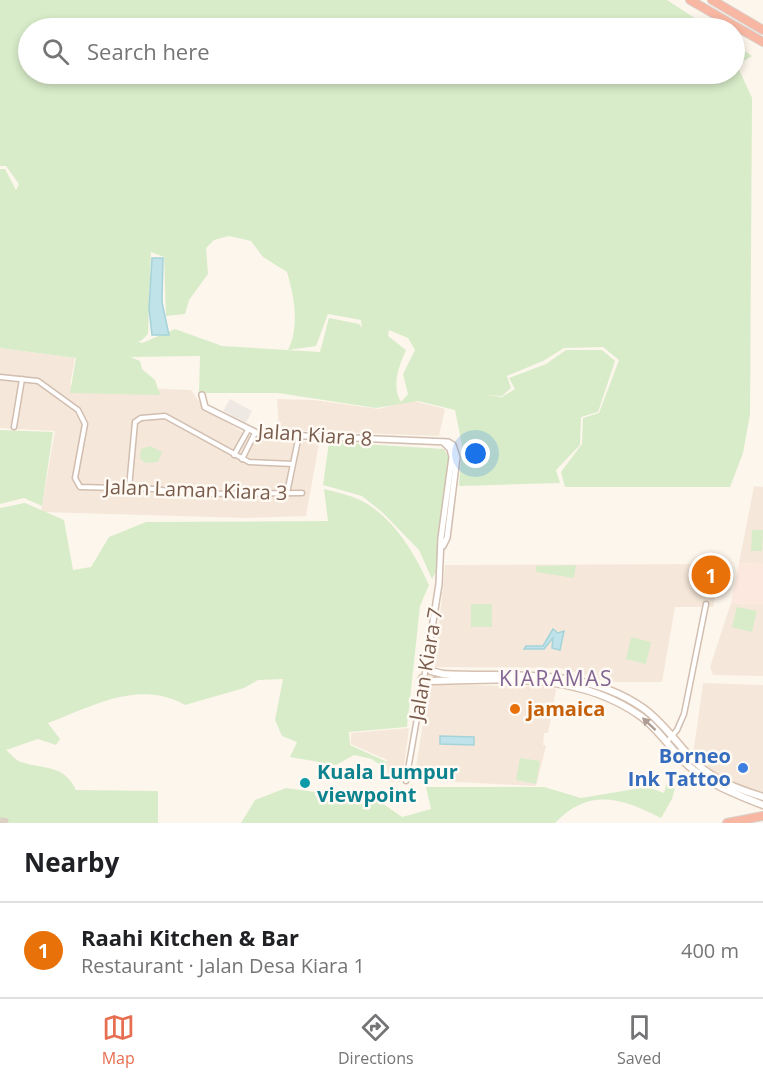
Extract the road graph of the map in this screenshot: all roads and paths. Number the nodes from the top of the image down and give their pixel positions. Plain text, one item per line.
1 (690, 0) edge
2 (712, 0) edge
3 (721, 18) edge
4 (743, 18) edge
5 (745, 19) edge
6 (763, 30) edge
7 (745, 32) edge
8 (763, 42) edge
9 (0, 377) edge
10 (22, 380) junction
11 (202, 395) dead end
12 (14, 427) dead end
13 (248, 430) junction
14 (255, 433) junction
15 (298, 435) junction
16 (234, 455) junction
17 (242, 459) junction
18 (293, 464) junction
19 (129, 488) junction
20 (287, 493) junction
21 (302, 493) dead end
22 (443, 546) joint
23 (706, 604) dead end
24 (426, 666) junction
25 (422, 678) junction
26 (672, 736) junction
27 (666, 742) junction
28 (405, 781) dead end
29 (763, 797) edge
30 (763, 805) edge
31 (763, 816) edge
32 (727, 823) edge

1 - 3 highway
2 - 4 highway
5 - 6 highway
7 - 8 highway
9 - 10 street, Jalan Laman Kiara 3
10 - 12 street
10 - 19 street, Jalan Laman Kiara 3
11 - 13 street, Jalan Kiara 8
13 - 14 street, Jalan Kiara 8
13 - 16 street
14 - 15 street, Jalan Kiara 8
14 - 17 street
15 - 18 street
15 - 22 street, Jalan Kiara 8
16 - 17 street
16 - 19 street
17 - 18 street
18 - 20 street
19 - 20 street, Jalan Laman Kiara 3
20 - 21 street, Jalan Laman Kiara 3
22 - 24 street, Jalan Kiara 7
23 - 26 street
24 - 25 street, Jalan Kiara 7
24 - 26 main road
27 -> 25 main road
25 - 28 street, Jalan Kiara 7
26 - 27 street
26 - 29 main road
27 - 30 main road
31 - 32 highway

